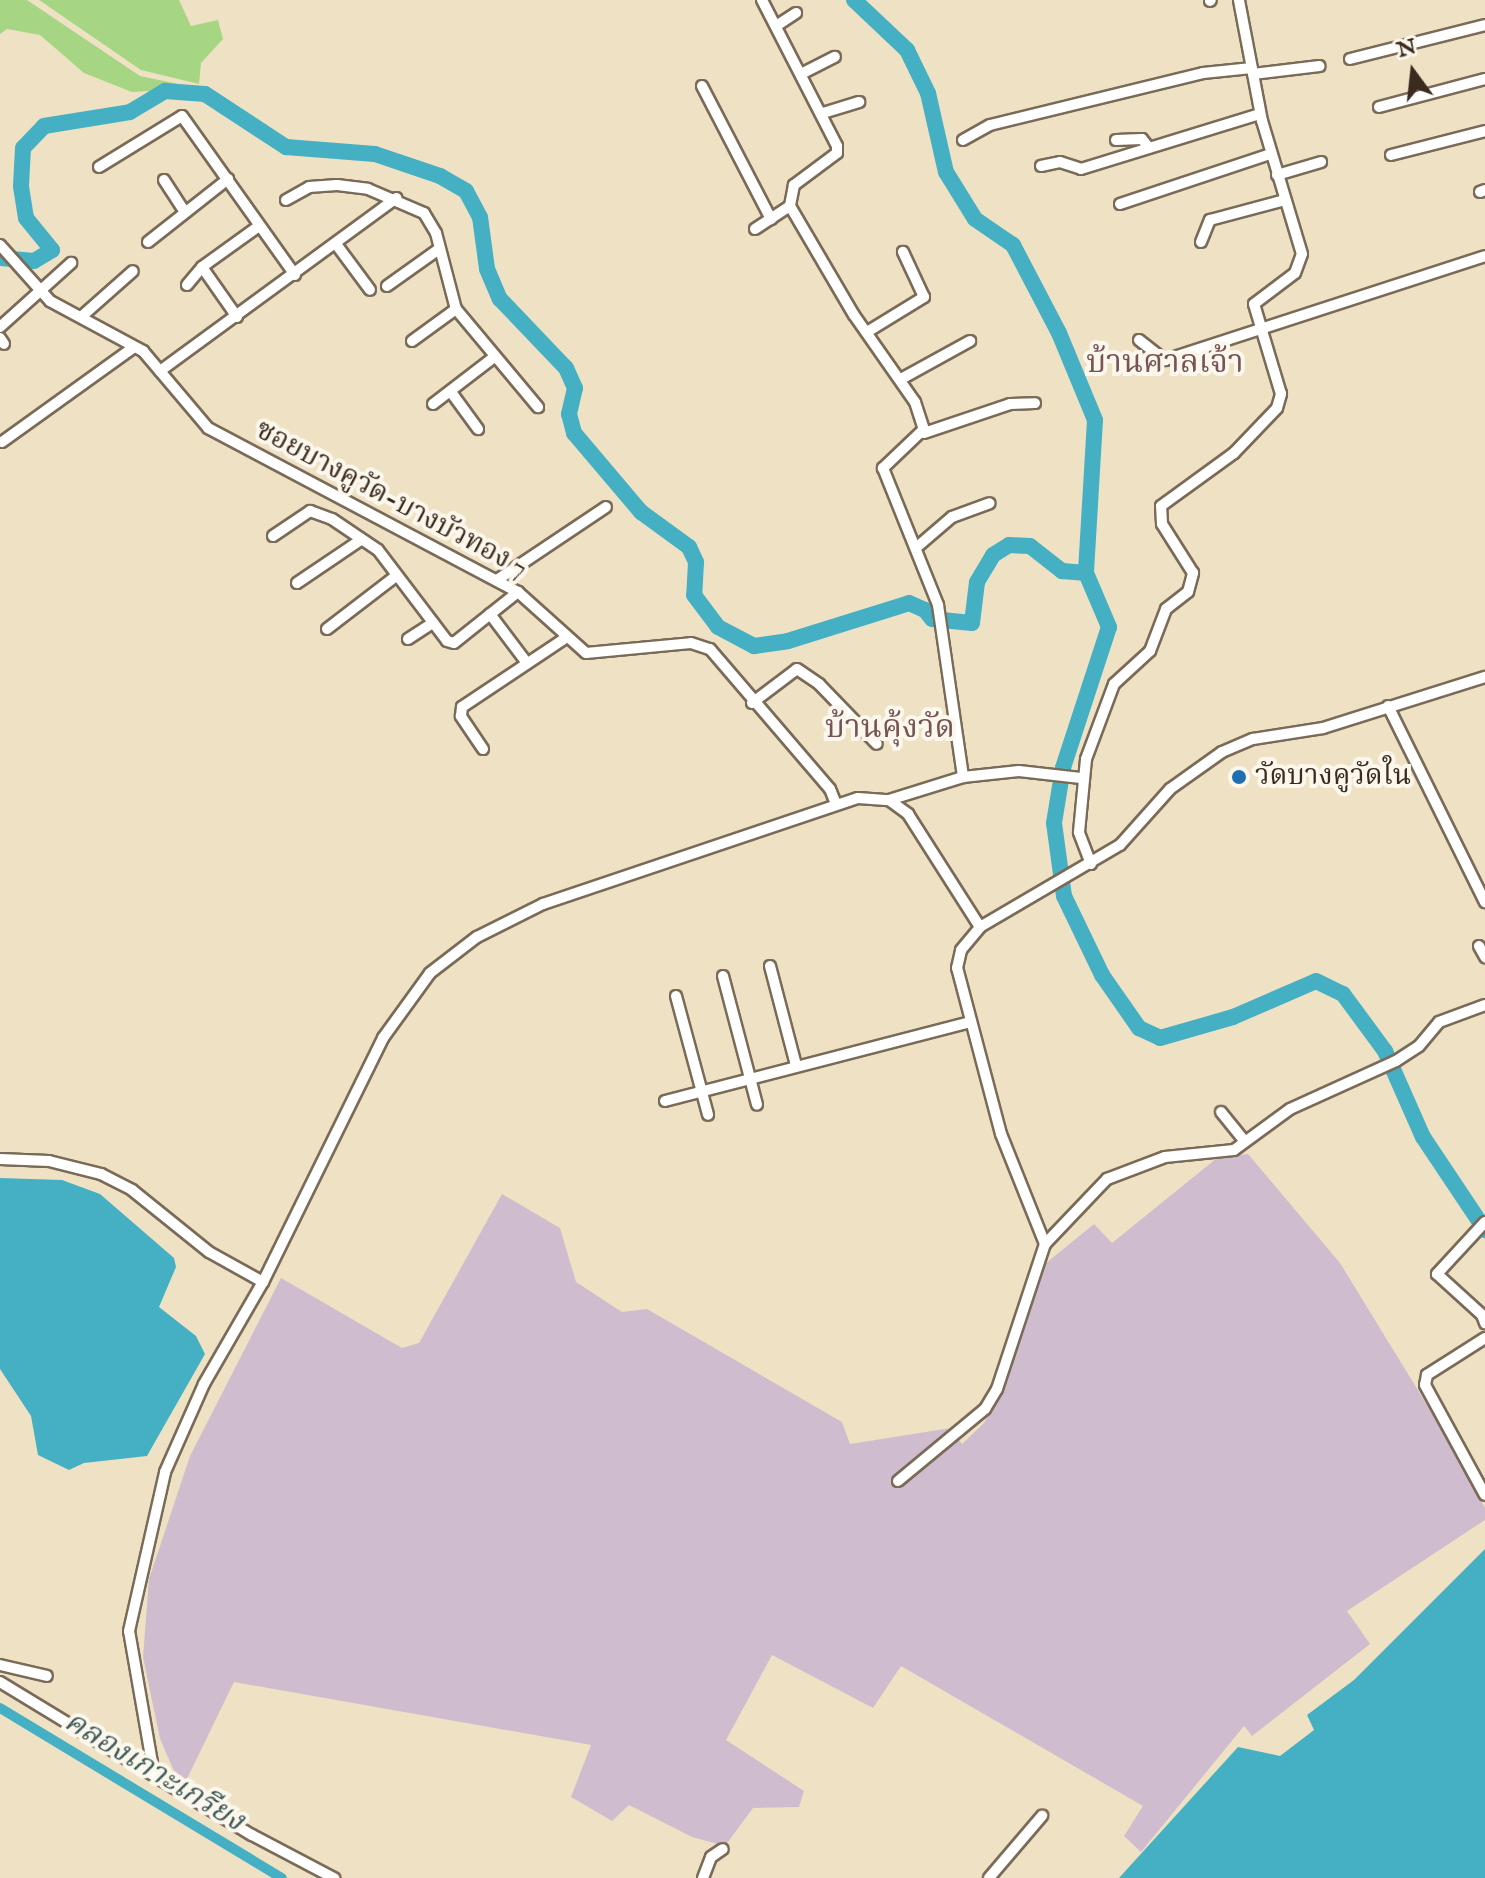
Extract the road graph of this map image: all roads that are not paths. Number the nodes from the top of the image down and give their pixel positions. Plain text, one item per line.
1 (762, 0) edge
2 (1239, 0) edge
3 (796, 13) dead end
4 (1485, 25) edge
5 (776, 26) junction
6 (835, 57) dead end
7 (1350, 59) dead end
8 (1320, 66) dead end
9 (1252, 71) junction
10 (801, 74) junction
11 (1485, 79) edge
12 (702, 86) dead end
13 (859, 102) dead end
14 (1379, 107) dead end
15 (823, 113) junction
16 (1260, 114) junction
17 (1485, 131) edge
18 (963, 140) dead end
19 (1116, 140) dead end
20 (1149, 148) junction
21 (1270, 154) junction
22 (1391, 155) dead end
23 (1321, 162) dead end
24 (1041, 166) dead end
25 (99, 167) dead end
26 (1277, 175) junction
27 (228, 179) junction
28 (164, 180) dead end
29 (396, 198) junction
30 (286, 200) dead end
31 (1285, 200) junction
32 (1120, 204) dead end
33 (790, 206) junction
34 (184, 211) junction
35 (771, 219) junction
36 (259, 226) junction
37 (755, 229) dead end
38 (148, 242) dead end
39 (1201, 242) dead end
40 (336, 244) junction
41 (2, 247) edge
42 (439, 249) junction
43 (903, 252) dead end
44 (1485, 256) edge
45 (71, 263) dead end
46 (202, 267) junction
47 (133, 271) dead end
48 (295, 275) junction
49 (187, 285) dead end
50 (387, 286) dead end
51 (40, 290) junction
52 (370, 290) dead end
53 (456, 309) junction
54 (81, 317) junction
55 (237, 317) junction
56 (0, 327) edge
57 (1259, 327) junction
58 (867, 332) junction
59 (1139, 340) dead end
60 (412, 341) dead end
61 (970, 341) dead end
62 (134, 347) junction
63 (493, 358) junction
64 (160, 371) junction
65 (901, 379) junction
66 (451, 392) junction
67 (1035, 403) dead end
68 (433, 404) dead end
69 (538, 407) dead end
70 (478, 429) dead end
71 (924, 433) junction
72 (2, 442) dead end
73 (342, 499) junction
74 (990, 503) dead end
75 (606, 507) dead end
76 (332, 519) junction
77 (273, 536) dead end
78 (362, 539) junction
79 (917, 547) junction
80 (396, 576) junction
81 (497, 580) junction
82 (297, 583) dead end
83 (518, 592) junction
84 (490, 614) junction
85 (433, 623) junction
86 (327, 629) dead end
87 (567, 637) junction
88 (408, 639) dead end
89 (527, 663) junction
90 (1485, 677) edge
91 (752, 703) junction
92 (1388, 706) junction
93 (877, 744) dead end
94 (483, 749) dead end
95 (963, 777) junction
96 (1078, 778) junction
97 (889, 800) junction
98 (836, 804) junction
99 (1091, 864) junction
100 (1485, 902) edge
101 (980, 927) junction
102 (770, 966) dead end
103 (723, 976) dead end
104 (676, 996) dead end
105 (1485, 1005) edge
106 (971, 1022) junction
107 (796, 1065) junction
108 (750, 1078) junction
109 (701, 1091) junction
110 (665, 1101) dead end
111 (757, 1105) dead end
112 (1221, 1112) dead end
113 (708, 1115) dead end
114 (1244, 1140) junction
115 (0, 1159) edge
116 (1485, 1222) edge
117 (1045, 1244) junction
118 (263, 1282) junction
119 (1485, 1323) edge
120 (1485, 1338) edge
121 (898, 1481) dead end
122 (1485, 1495) edge
123 (0, 1665) edge
124 (47, 1676) dead end
125 (0, 1682) edge
126 (154, 1774) junction
127 (1042, 1816) dead end
128 (723, 1849) dead end
129 (334, 1878) edge
130 (703, 1878) edge
131 (989, 1878) edge

1 - 5 street
2 - 9 street
3 - 5 street
4 - 7 street
5 - 10 street
6 - 10 street
8 - 9 street
9 - 16 street
9 - 18 street
10 - 15 street
11 - 14 street
12 - 35 street
13 - 15 street
15 - 33 street
16 - 20 street
16 - 21 street
17 - 22 street
19 - 20 street
20 - 24 street
21 - 26 street
21 - 32 street
23 - 26 street
25 - 27 street
26 - 31 street
27 - 34 street
27 - 36 street
28 - 34 street
29 - 30 street
29 - 40 street
29 - 42 street
31 - 39 street
31 - 57 street
33 - 35 street
33 - 58 street
34 - 38 street
35 - 37 street
36 - 46 street
36 - 48 street
40 - 48 street
40 - 52 street
41 - 51 street, ซอยบางคูวัด-บางบัวทอง 7
42 - 50 street
42 - 53 street
43 - 58 street
44 - 57 street
45 - 51 street
46 - 49 street
46 - 55 street
47 - 54 street
48 - 55 street
51 - 54 street, ซอยบางคูวัด-บางบัวทอง 7
51 - 56 street
53 - 60 street
53 - 63 street
54 - 62 street, ซอยบางคูวัด-บางบัวทอง 7
55 - 64 street
57 - 59 street
57 - 96 street
58 - 65 street
61 - 65 street
62 - 64 street, ซอยบางคูวัด-บางบัวทอง 7
62 - 72 street
63 - 66 street
63 - 69 street
64 - 73 street, ซอยบางคูวัด-บางบัวทอง 7
65 - 71 street
66 - 68 street
66 - 70 street
67 - 71 street
71 - 79 street
73 - 76 street
73 - 81 street, ซอยบางคูวัด-บางบัวทอง 7
74 - 79 street
75 - 81 street
76 - 77 street
76 - 78 street
78 - 80 street
78 - 82 street
79 - 95 street
80 - 85 street
80 - 86 street
81 - 83 street, ซอยบางคูวัด-บางบัวทอง 7
83 - 84 street
83 - 87 street, ซอยบางคูวัด-บางบัวทอง 7
84 - 85 street
84 - 89 street
85 - 88 street
87 - 89 street
87 - 91 street, ซอยบางคูวัด-บางบัวทอง 7
89 - 94 street
90 - 92 street
91 - 93 street
91 - 98 street, ซอยบางคูวัด-บางบัวทอง 7
92 - 99 street
92 - 100 street
95 - 96 street
95 - 97 street
96 - 99 street
97 - 98 street
97 - 101 street
98 - 118 street
99 - 101 street
101 - 106 street
102 - 107 street
103 - 108 street
104 - 109 street
105 - 114 street
106 - 107 street
106 - 117 street
107 - 108 street
108 - 109 street
108 - 111 street
109 - 110 street
109 - 113 street
112 - 114 street
114 - 117 street
115 - 118 street
116 - 119 street
117 - 121 street
118 - 126 street
120 - 122 street
123 - 124 street
125 - 126 street
126 - 129 street
127 - 131 street
128 - 130 street

